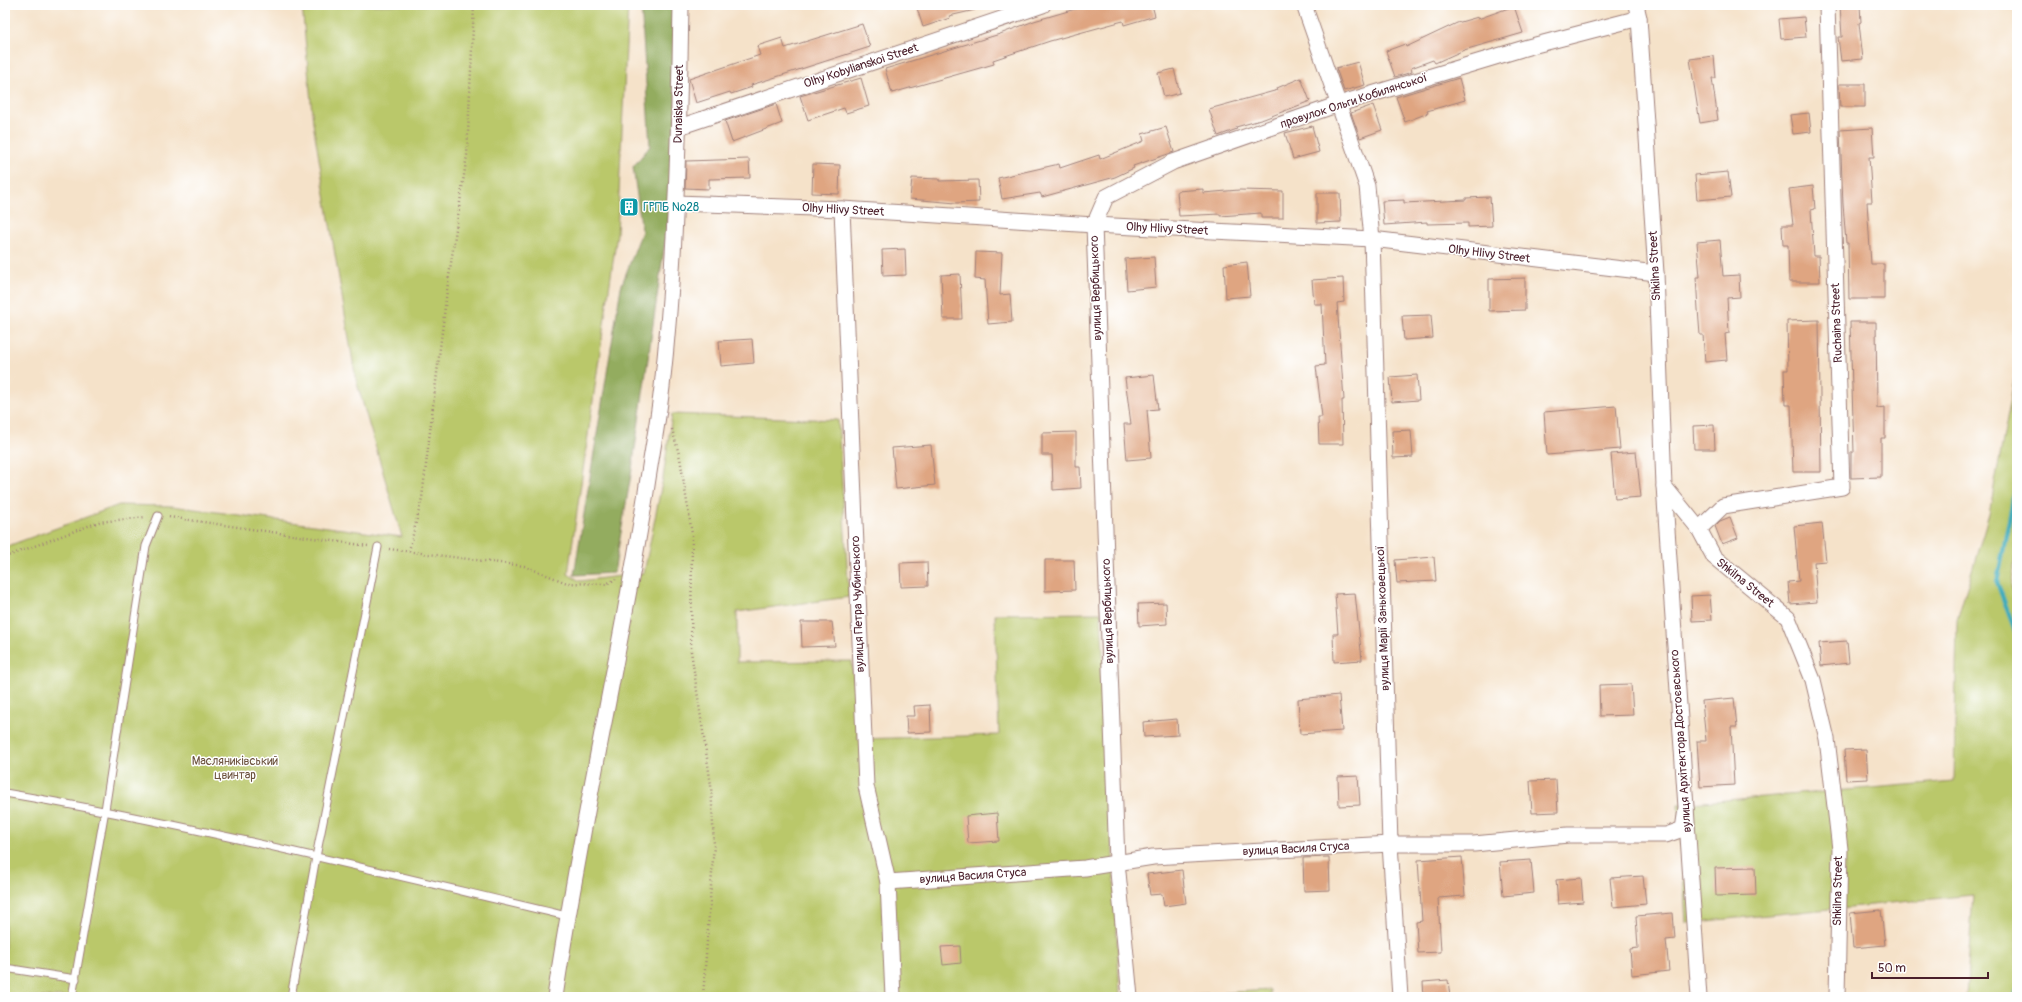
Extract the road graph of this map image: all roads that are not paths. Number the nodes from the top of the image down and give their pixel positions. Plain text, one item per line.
1 (681, 5) edge
2 (1043, 5) edge
3 (1304, 5) edge
4 (1827, 5) edge
5 (1637, 12) edge
6 (1339, 104) junction
7 (679, 127) junction
8 (676, 203) junction
9 (842, 209) junction
10 (1094, 225) junction
11 (1372, 239) junction
12 (1656, 273) junction
13 (1664, 486) junction
14 (158, 516) road end
15 (1700, 529) junction
16 (378, 547) road end
17 (5, 793) edge
18 (1686, 809) junction
19 (105, 810) junction
20 (1390, 844) junction
21 (316, 857) junction
22 (1117, 862) junction
23 (888, 882) junction
24 (567, 916) junction
25 (5, 968) edge
26 (76, 979) junction
27 (72, 997) edge
28 (291, 997) edge
29 (555, 997) edge
30 (894, 997) edge
31 (1130, 997) edge
32 (1400, 997) edge
33 (1699, 997) edge
34 (1836, 997) edge

1 - 7 street, Dunaiska Street
2 - 7 street, Olhy Kobylianskoi Street
3 - 6 street, вулиця Марії Заньковецької
4 - 15 street, Ruchaina Street
5 - 6 street, провулок Ольги Кобилянської
5 - 12 street, Shkilna Street
6 - 10 street, провулок Ольги Кобилянської
6 - 11 street, вулиця Марії Заньковецької
7 - 8 street, Dunaiska Street
8 - 9 street, Olhy Hlivy Street
8 - 24 street, Dunaiska Street
9 - 10 street, Olhy Hlivy Street
9 - 23 street, вулиця Петра Чубинського
10 - 11 street, Olhy Hlivy Street
10 - 22 street, вулиця Вербицького
11 - 12 street, Olhy Hlivy Street
11 - 20 street, вулиця Марії Заньковецької
12 - 13 street, Shkilna Street
13 - 15 street, Shkilna Street
13 - 18 street, вулиця Архітектора Достоєвського
14 - 19 lane
15 - 34 street, Shkilna Street
16 - 21 lane
17 - 19 lane
18 - 20 street, вулиця Василя Стуса
18 - 33 street, вулиця Архітектора Достоєвського
19 - 21 lane
19 - 26 lane
20 - 22 street, вулиця Василя Стуса
20 - 32 street, вулиця Марії Заньковецької
21 - 24 lane
21 - 28 lane
22 - 23 street, вулиця Василя Стуса
22 - 31 street, вулиця Вербицького
23 - 30 street, вулиця Петра Чубинського
24 - 29 street, Dunaiska Street
25 - 26 lane
26 - 27 lane

